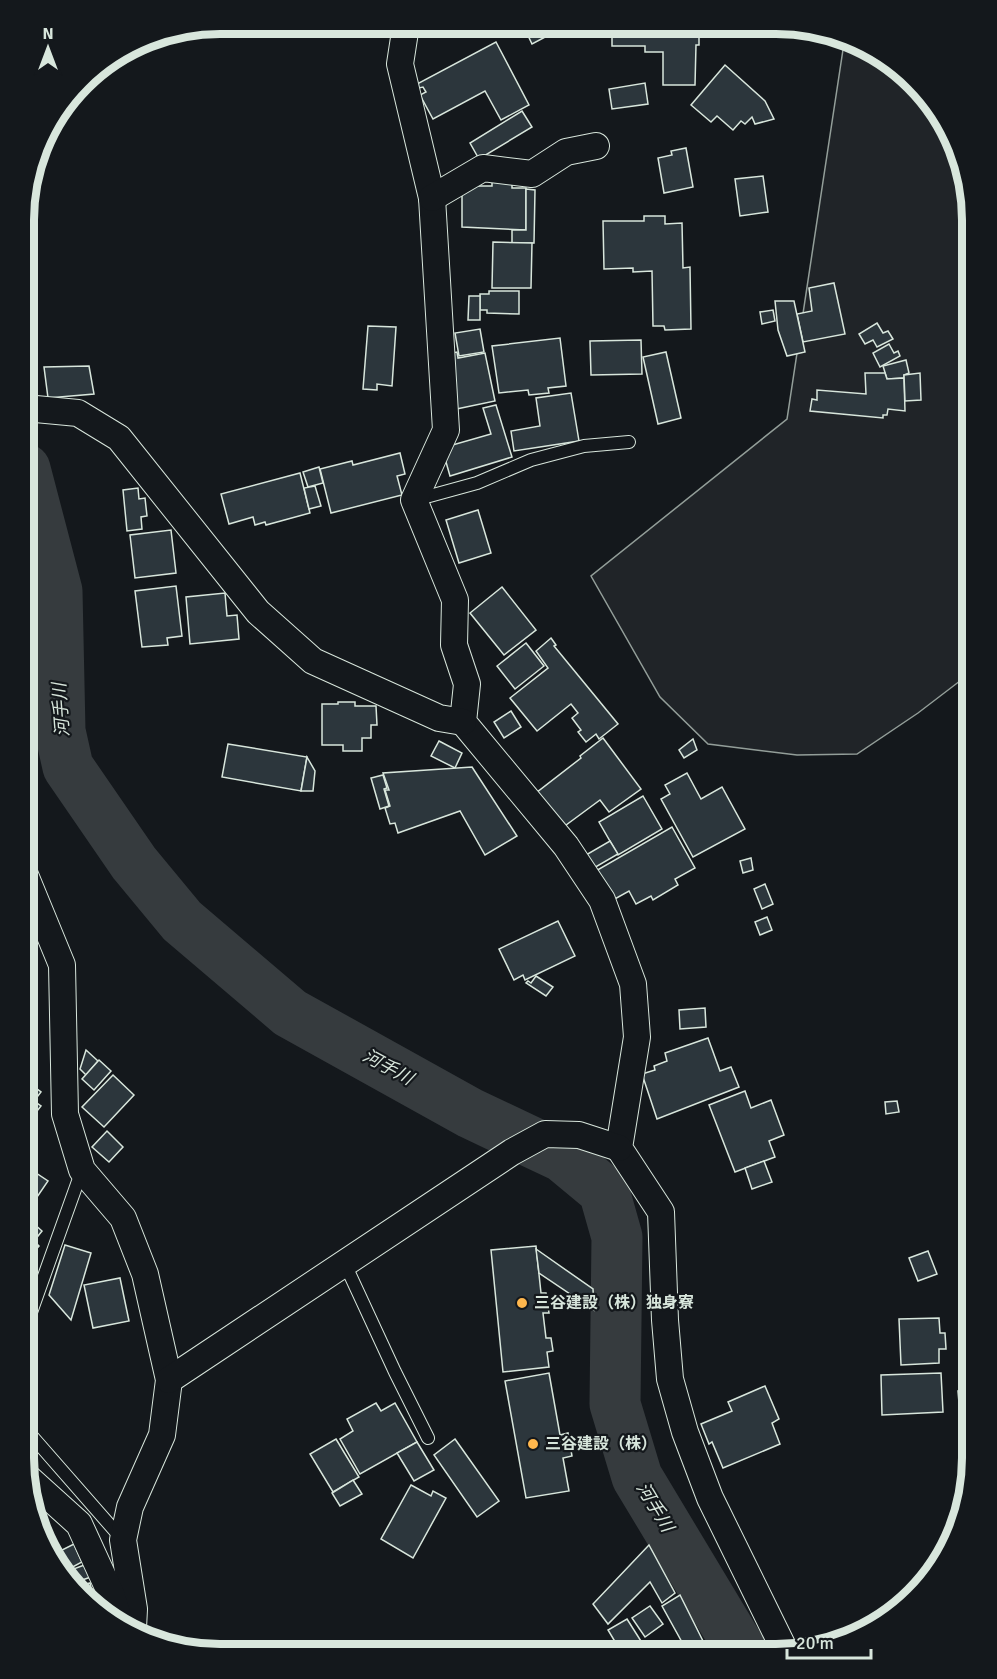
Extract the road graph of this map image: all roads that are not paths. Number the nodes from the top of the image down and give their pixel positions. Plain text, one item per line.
1 (404, 35) edge
2 (596, 146) dead end
3 (432, 198) junction
4 (35, 409) edge
5 (629, 442) dead end
6 (414, 500) junction
7 (463, 722) junction
8 (35, 899) edge
9 (619, 1148) junction
10 (82, 1170) junction
11 (345, 1264) junction
12 (35, 1301) edge
13 (169, 1380) junction
14 (428, 1438) dead end
15 (35, 1440) edge
16 (36, 1486) edge
17 (123, 1540) junction
18 (117, 1613) edge
19 (133, 1623) edge
20 (782, 1644) edge

1 - 3 street
2 - 3 street
3 - 6 street
4 - 7 street
5 - 6 lane
6 - 7 street
7 - 9 street
8 - 10 street
9 - 11 street
9 - 20 street
10 - 12 lane
10 - 13 street
11 - 13 street
11 - 14 lane
13 - 17 street
15 - 17 lane
16 - 18 street
17 - 19 street

